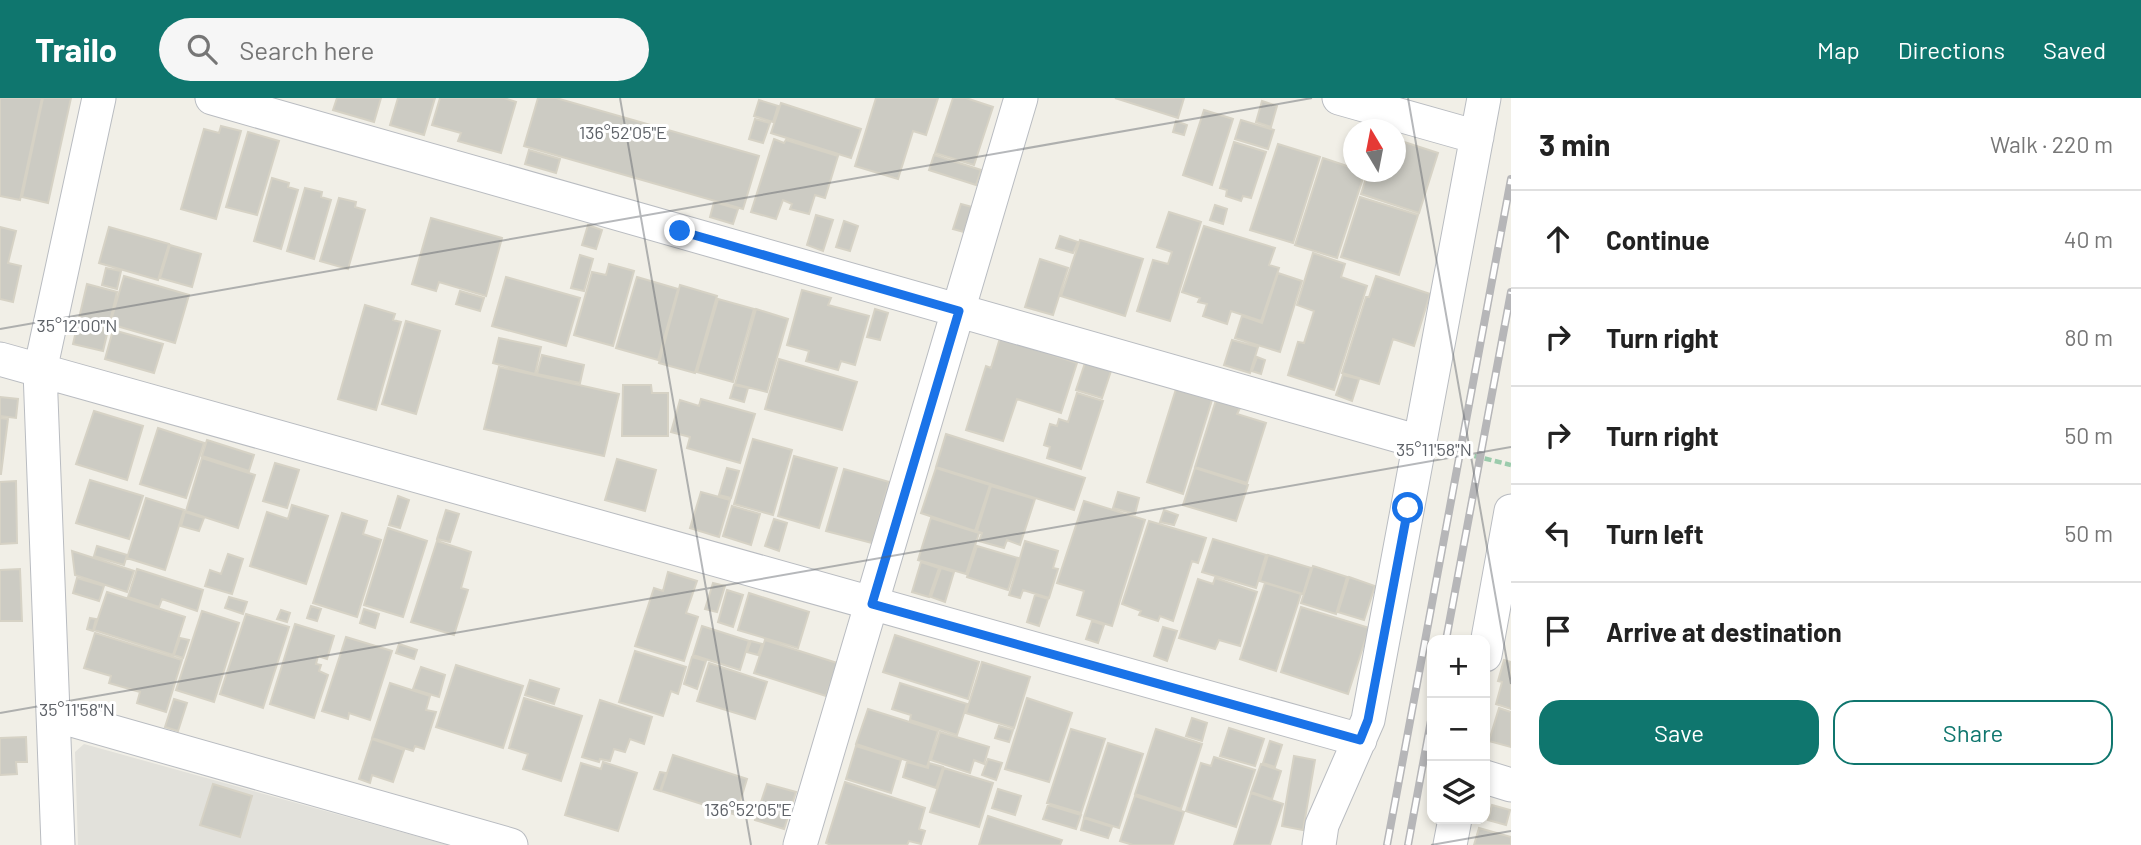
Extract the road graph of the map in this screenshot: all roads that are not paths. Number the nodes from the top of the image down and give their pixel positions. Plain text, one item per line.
1 (99, 98) edge
2 (212, 98) edge
3 (1021, 98) edge
4 (1339, 98) edge
5 (1484, 98) edge
6 (1477, 137) junction
7 (959, 311) junction
8 (0, 359) edge
9 (40, 371) junction
10 (1420, 442) junction
11 (1511, 511) edge
12 (872, 604) junction
13 (1489, 635) edge
14 (54, 715) junction
15 (1360, 740) junction
16 (1490, 779) edge
17 (1511, 785) edge
18 (1454, 824) edge
19 (58, 845) edge
20 (511, 845) edge
21 (800, 845) edge
22 (1319, 845) edge
23 (1450, 845) edge

1 - 9 street
2 - 7 street
3 - 7 street
4 - 6 street
5 - 6 street
6 - 10 street
7 - 10 street
7 - 12 street
8 - 9 street
9 - 12 street
9 - 14 street
10 - 15 street
11 - 13 street
12 - 15 street
12 - 21 street
14 - 19 street
14 - 20 street
15 - 22 street
16 - 17 street
18 - 23 street

